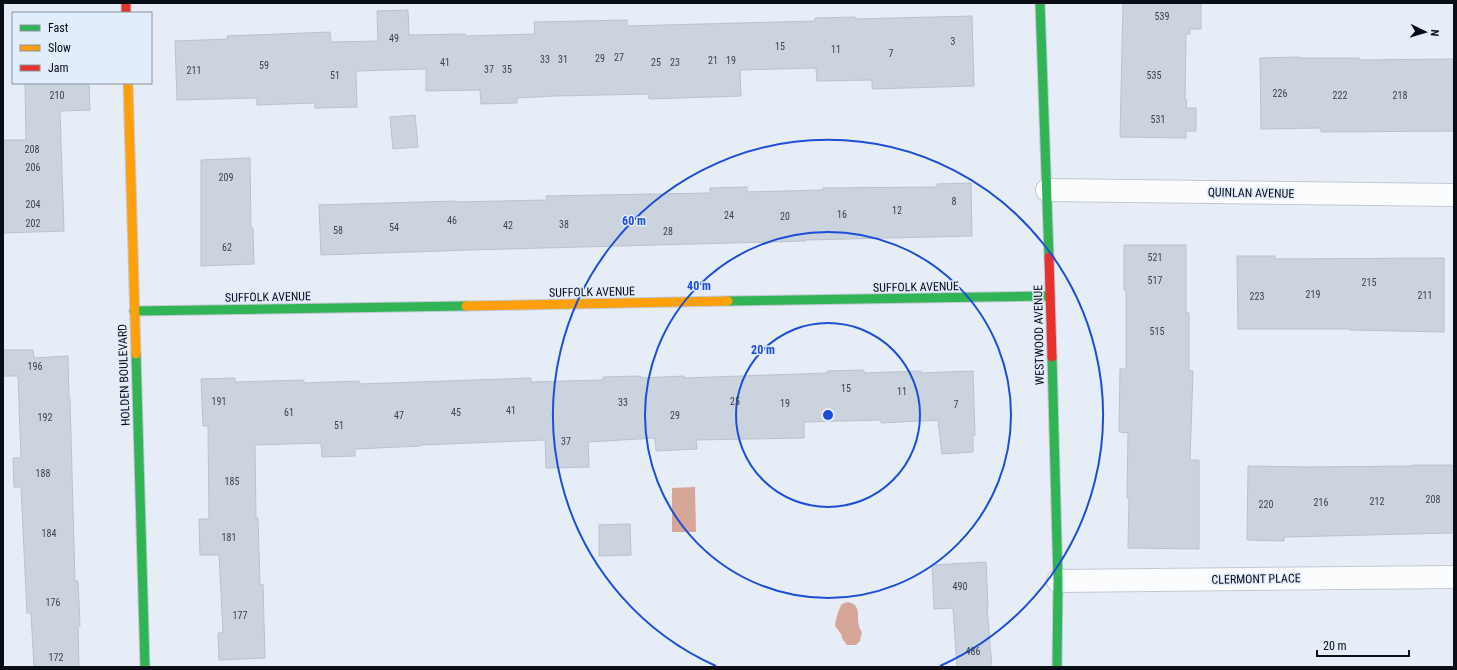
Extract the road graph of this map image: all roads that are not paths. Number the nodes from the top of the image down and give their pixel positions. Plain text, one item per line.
1 (1040, 3) edge
2 (128, 84) edge
3 (1047, 190) junction
4 (1454, 195) edge
5 (1050, 296) junction
6 (134, 311) junction
7 (1454, 577) edge
8 (1058, 581) junction
9 (146, 667) edge
10 (1057, 667) edge

1 - 3 street, WESTWOOD AVENUE
2 - 6 street, HOLDEN BOULEVARD
3 - 4 street, QUINLAN AVENUE
3 - 5 street, WESTWOOD AVENUE
5 - 6 street, SUFFOLK AVENUE
5 - 8 street, WESTWOOD AVENUE
6 - 9 street, HOLDEN BOULEVARD
7 - 8 street, CLERMONT PLACE
8 - 10 street, WESTWOOD AVENUE

